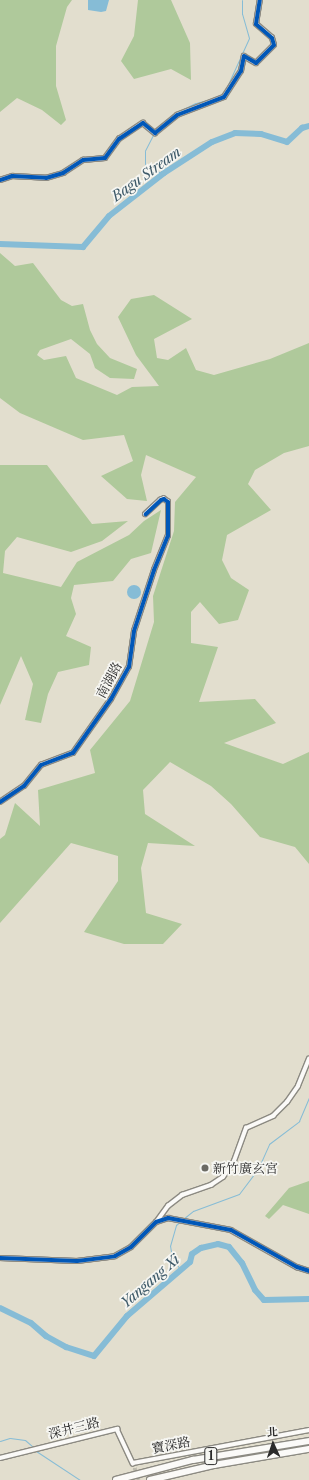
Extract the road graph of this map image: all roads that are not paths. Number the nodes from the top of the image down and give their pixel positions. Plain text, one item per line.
1 (260, 0) edge
2 (0, 180) edge
3 (146, 514) dead end
4 (0, 802) edge
5 (309, 1059) edge
6 (156, 1222) junction
7 (0, 1258) edge
8 (309, 1271) edge
9 (309, 1430) edge
10 (309, 1441) edge
11 (309, 1449) edge
12 (0, 1458) edge
13 (133, 1463) joint
14 (116, 1480) edge
15 (150, 1480) edge

1 - 2 street
3 - 4 street, 南湖路
5 - 6 street
6 - 7 street
6 - 8 street
9 - 13 street, 寶深路
10 - 14 highway, 1
11 - 15 highway, 1
12 - 13 street, 深井三路

